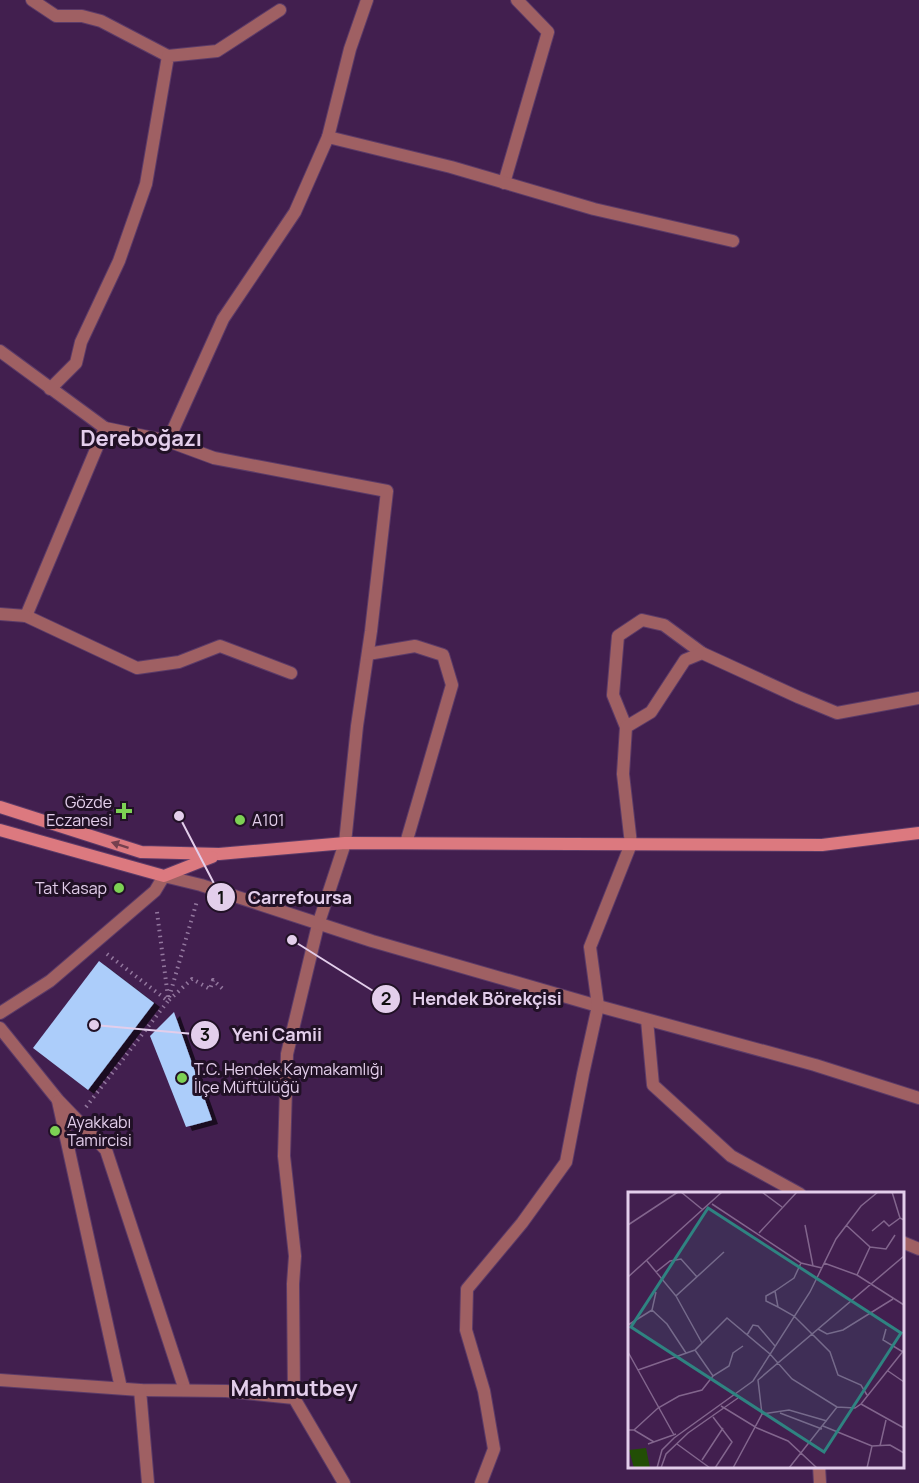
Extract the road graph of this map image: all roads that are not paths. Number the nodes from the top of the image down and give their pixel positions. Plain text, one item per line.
1 (32, 0) edge
2 (367, 0) edge
3 (517, 0) edge
4 (280, 10) dead end
5 (168, 56) junction
6 (328, 137) junction
7 (504, 183) junction
8 (733, 242) dead end
9 (0, 351) edge
10 (50, 388) junction
11 (105, 428) junction
12 (168, 441) junction
13 (0, 614) edge
14 (26, 616) junction
15 (702, 653) junction
16 (368, 654) junction
17 (291, 674) dead end
18 (919, 699) edge
19 (626, 728) junction
20 (0, 807) edge
21 (0, 830) edge
22 (919, 832) edge
23 (345, 843) junction
24 (405, 843) junction
25 (631, 844) junction
26 (141, 852) junction
27 (219, 855) junction
28 (164, 876) junction
29 (318, 925) junction
30 (598, 1006) junction
31 (0, 1013) edge
32 (647, 1020) junction
33 (0, 1028) edge
34 (919, 1098) edge
35 (58, 1100) junction
36 (796, 1192) edge
37 (904, 1242) edge
38 (919, 1249) edge
39 (0, 1380) edge
40 (122, 1388) junction
41 (140, 1390) junction
42 (185, 1390) junction
43 (294, 1398) junction
44 (819, 1468) edge
45 (148, 1483) edge
46 (344, 1483) edge
47 (481, 1483) edge
48 (820, 1483) edge

1 - 5 street
2 - 6 street
3 - 7 street
4 - 5 street
5 - 10 street
6 - 7 street
6 - 12 street
7 - 8 street
9 - 10 street
10 - 11 street
11 - 12 street
11 - 14 street
12 - 16 street
13 - 14 street
14 - 17 street
15 - 18 street
15 - 19 street
15 - 19 street
16 - 23 street
16 - 24 street
19 - 25 street
26 -> 20 main road
21 - 28 main road
22 - 25 main road
23 - 24 main road
23 - 27 main road
23 - 29 street
24 - 25 main road
25 - 30 street
26 - 27 main road
26 - 28 main road
27 - 28 main road
28 - 29 street
28 - 31 street
29 - 30 street
29 - 43 street
30 - 32 street
30 - 47 street
32 - 34 street
32 - 36 street
33 - 35 street
35 - 40 street
35 - 42 street
37 - 38 street
39 - 40 street
40 - 41 street
41 - 42 street
41 - 45 street
42 - 43 street
43 - 46 street
44 - 48 street

